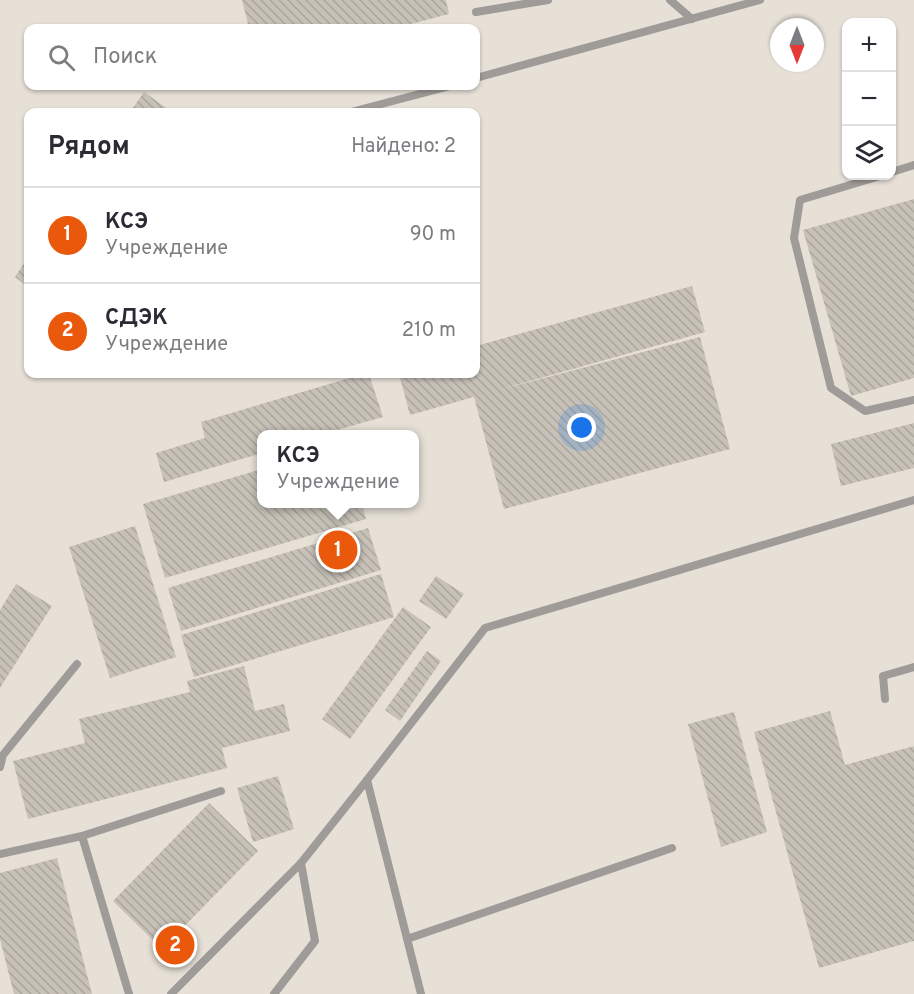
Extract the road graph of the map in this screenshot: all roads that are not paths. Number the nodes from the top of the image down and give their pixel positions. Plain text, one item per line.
1 (548, 0) edge
2 (670, 0) edge
3 (760, 0) edge
4 (476, 12) dead end
5 (692, 19) junction
6 (480, 77) edge
7 (435, 90) edge
8 (366, 108) edge
9 (914, 165) edge
10 (896, 170) edge
11 (867, 180) edge
12 (914, 400) edge
13 (914, 500) edge
14 (77, 664) dead end
15 (914, 667) edge
16 (885, 699) dead end
17 (0, 767) edge
18 (367, 780) junction
19 (221, 791) dead end
20 (82, 836) junction
21 (672, 848) dead end
22 (0, 854) edge
23 (300, 863) junction
24 (407, 939) junction
25 (129, 994) edge
26 (171, 994) edge
27 (274, 994) edge
28 (421, 994) edge

1 - 4 lane
2 - 5 lane
3 - 5 lane
5 - 6 lane
7 - 8 lane
9 - 10 lane
11 - 12 lane
13 - 18 lane
14 - 17 lane
15 - 16 lane
18 - 23 lane
18 - 24 lane
19 - 20 lane
20 - 22 lane
20 - 25 lane
21 - 24 lane
23 - 26 lane
23 - 27 lane
24 - 28 lane

